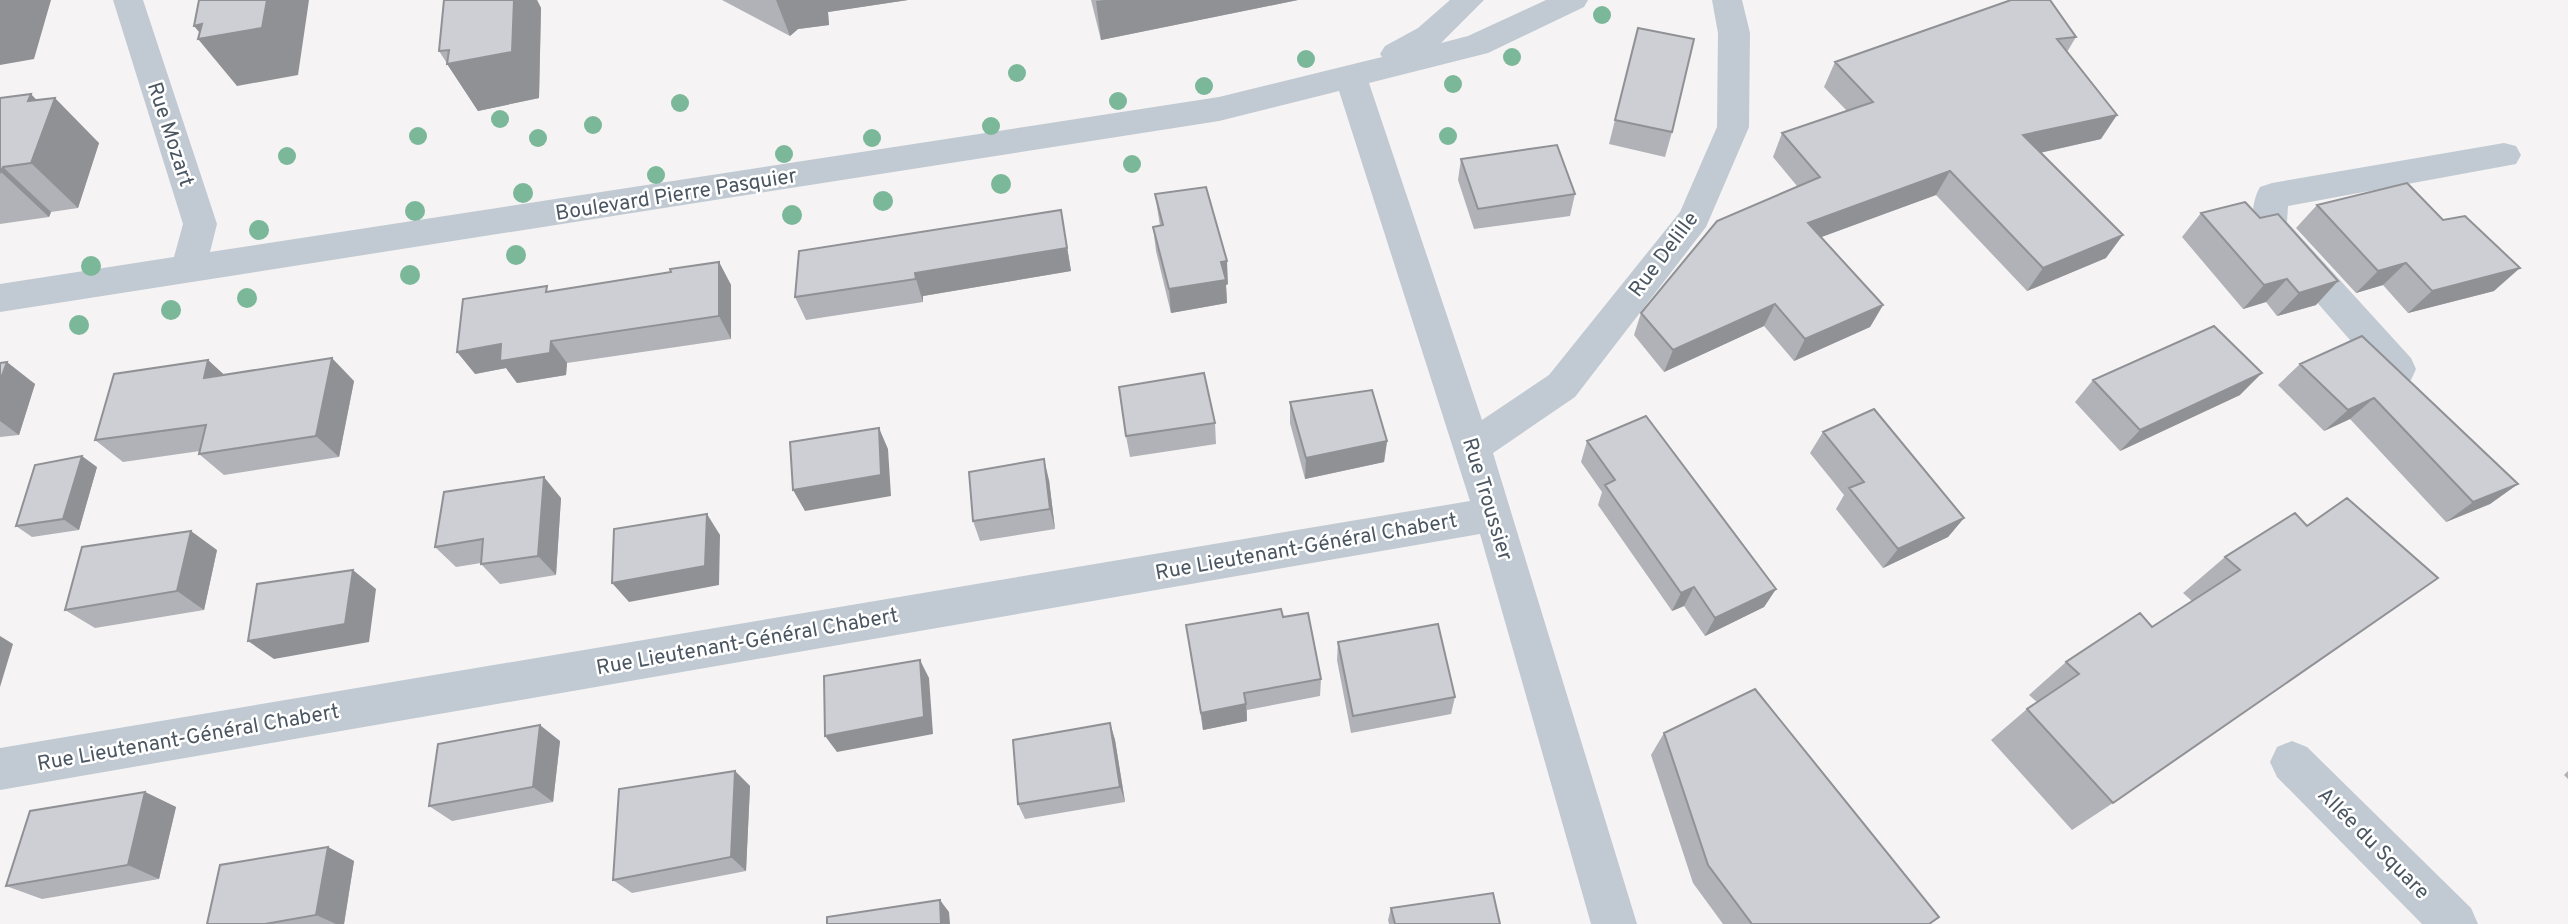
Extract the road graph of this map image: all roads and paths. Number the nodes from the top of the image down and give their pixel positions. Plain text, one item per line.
1 (128, 0) edge
2 (1469, 0) edge
3 (1573, 0) edge
4 (1727, 0) edge
5 (1351, 78) junction
6 (2504, 155) dead end
7 (188, 270) junction
8 (0, 298) edge
9 (2398, 369) edge
10 (1472, 447) junction
11 (1494, 514) junction
12 (2292, 762) dead end
13 (0, 769) edge
14 (1614, 924) edge
15 (2455, 924) edge

1 - 7 street, Rue Mozart
2 - 5 street, Boulevard Pierre Pasquier
3 - 5 street, Boulevard Pierre Pasquier
4 - 10 street, Rue Delille
5 - 7 street, Boulevard Pierre Pasquier
5 - 10 street, Rue Troussier
6 - 9 street
7 - 8 street, Boulevard Pierre Pasquier
10 - 11 street, Rue Troussier
11 - 13 street, Rue Lieutenant-Général Chabert
11 - 14 street, Rue Troussier
12 - 15 street, Allée du Square

